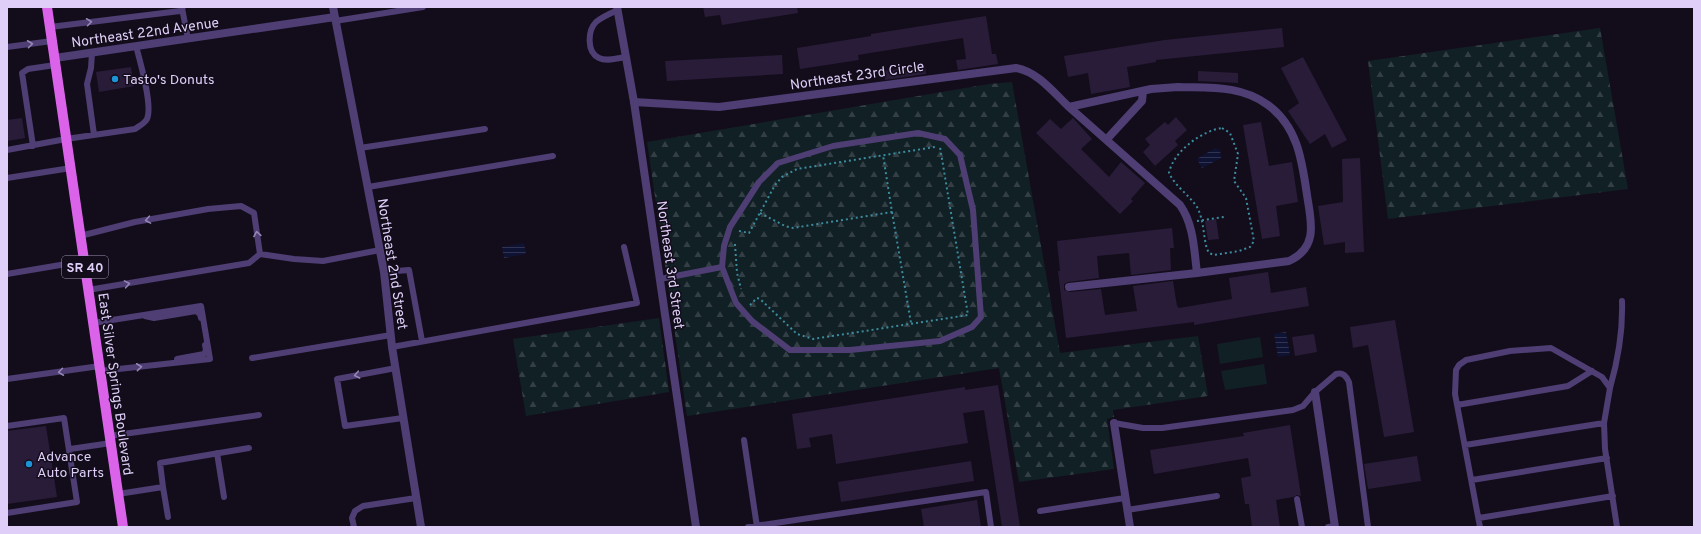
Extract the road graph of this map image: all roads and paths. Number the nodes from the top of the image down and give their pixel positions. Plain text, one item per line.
1 (47, 7) edge
2 (333, 7) edge
3 (423, 7) edge
4 (183, 8) edge
5 (618, 8) edge
6 (335, 19) junction
7 (50, 27) junction
8 (188, 39) junction
9 (52, 41) junction
10 (136, 46) junction
11 (7, 47) edge
12 (92, 53) junction
13 (626, 57) junction
14 (55, 62) junction
15 (1143, 91) junction
16 (634, 102) junction
17 (1069, 107) junction
18 (485, 129) dead end
19 (94, 135) junction
20 (939, 137) junction
21 (66, 139) junction
22 (1107, 140) junction
23 (33, 146) junction
24 (940, 146) junction
25 (360, 148) junction
26 (7, 150) edge
27 (883, 155) junction
28 (553, 156) dead end
29 (71, 168) junction
30 (7, 178) edge
31 (368, 187) junction
32 (892, 212) junction
33 (760, 213) junction
34 (1224, 217) dead end
35 (1202, 220) junction
36 (1196, 221) dead end
37 (737, 235) dead end
38 (80, 236) junction
39 (736, 239) dead end
40 (624, 246) dead end
41 (380, 250) junction
42 (260, 254) junction
43 (84, 261) junction
44 (722, 267) junction
45 (384, 272) junction
46 (1197, 273) junction
47 (7, 274) edge
48 (660, 278) junction
49 (1069, 287) dead end
50 (88, 290) junction
51 (742, 292) dead end
52 (1622, 301) dead end
53 (747, 302) dead end
54 (93, 323) junction
55 (911, 324) junction
56 (391, 335) junction
57 (422, 341) junction
58 (392, 347) junction
59 (252, 358) dead end
60 (396, 368) junction
61 (100, 369) junction
62 (1592, 371) junction
63 (7, 379) edge
64 (1610, 388) junction
65 (1315, 392) junction
66 (1457, 405) junction
67 (259, 415) dead end
68 (403, 418) junction
69 (1604, 423) junction
70 (1114, 424) joint
71 (7, 426) edge
72 (110, 440) junction
73 (744, 440) dead end
74 (1465, 445) junction
75 (249, 448) dead end
76 (70, 449) junction
77 (217, 453) junction
78 (1607, 458) junction
79 (1472, 480) junction
80 (163, 487) junction
81 (118, 494) junction
82 (1217, 496) dead end
83 (1613, 496) junction
84 (224, 497) dead end
85 (416, 498) junction
86 (1125, 498) junction
87 (1297, 499) dead end
88 (1127, 510) junction
89 (1040, 511) dead end
90 (7, 513) edge
91 (168, 517) dead end
92 (1479, 518) junction
93 (757, 526) edge
94 (123, 527) edge
95 (354, 527) edge
96 (421, 527) edge
97 (696, 527) edge
98 (748, 527) edge
99 (991, 527) edge
100 (1130, 527) edge
101 (1302, 527) edge
102 (1333, 527) edge
103 (1368, 527) edge
104 (1480, 527) edge
105 (1618, 527) edge

1 - 7 main road, East Silver Springs Boulevard / SR 40
2 - 6 street, Northeast 2nd Street
3 - 6 lane
7 -> 4 lane
4 - 8 lane
5 - 13 street, Northeast 3rd Street
5 - 13 lane
6 - 8 street, Northeast 22nd Avenue
6 - 25 street, Northeast 2nd Street
7 - 9 main road, East Silver Springs Boulevard / SR 40
8 - 10 street, Northeast 22nd Avenue
11 -> 9 lane
9 - 14 main road, East Silver Springs Boulevard / SR 40
10 - 12 street, Northeast 22nd Avenue
10 - 19 lane
12 - 14 street, Northeast 22nd Avenue
12 - 19 lane
13 - 16 street, Northeast 3rd Street
14 - 21 main road, East Silver Springs Boulevard / SR 40
14 - 23 lane
15 - 17 street
15 - 22 street
15 - 46 street
16 - 17 street, Northeast 23rd Circle
16 - 48 street, Northeast 3rd Street
17 - 22 street, Northeast 23rd Circle
18 - 25 lane
19 - 21 lane
20 - 24 path
20 - 44 lane
20 - 44 lane
21 - 23 lane
21 - 29 main road, East Silver Springs Boulevard / SR 40
22 - 46 street, Northeast 23rd Circle
23 - 26 lane
24 - 27 path
24 - 55 path
25 - 31 street, Northeast 2nd Street
27 - 32 path
27 - 33 path
28 - 31 lane
29 - 30 lane
29 - 38 main road, East Silver Springs Boulevard / SR 40
31 - 41 street, Northeast 2nd Street
32 - 33 path
32 - 55 path
33 - 37 path
34 - 35 path
35 - 35 path
35 - 36 path
42 -> 38 lane
38 - 43 main road, East Silver Springs Boulevard / SR 40
39 - 51 path
40 - 57 lane
41 - 42 lane
41 - 45 street, Northeast 2nd Street
50 -> 42 lane
43 - 47 lane
43 - 50 main road, East Silver Springs Boulevard / SR 40
44 - 48 lane
45 - 56 street, Northeast 2nd Street
45 - 57 lane
46 - 49 street
48 - 97 street, Northeast 3rd Street
50 - 54 main road, East Silver Springs Boulevard / SR 40
52 - 64 lane
53 - 55 path
54 - 61 main road, East Silver Springs Boulevard / SR 40
61 -> 54 lane
56 - 58 street, Northeast 2nd Street
56 - 59 lane
57 - 58 lane
58 - 60 street, Northeast 2nd Street
60 - 68 street, Northeast 2nd Street
60 -> 68 lane
61 -> 63 lane
61 - 72 main road, East Silver Springs Boulevard / SR 40
62 - 64 lane
62 - 66 lane
62 - 66 lane
64 - 69 lane
65 - 70 lane
65 - 102 street
65 - 103 lane
66 - 74 lane
67 - 72 lane
68 - 85 street, Northeast 2nd Street
69 - 74 lane
69 - 78 lane
70 - 86 street
71 - 76 lane
72 - 76 lane
72 - 81 main road, East Silver Springs Boulevard / SR 40
73 - 93 lane
74 - 79 lane
75 - 77 lane
76 - 90 lane
77 - 80 lane
77 - 84 lane
78 - 79 lane
78 - 83 lane
79 - 92 lane
80 - 81 lane
80 - 91 lane
81 - 94 main road, East Silver Springs Boulevard / SR 40
82 - 88 lane
83 - 92 lane
83 - 105 lane
85 - 95 lane
85 - 96 street, Northeast 2nd Street
86 - 88 street
86 - 89 lane
87 - 101 lane
88 - 100 street
92 - 104 lane
93 - 98 lane
93 - 99 lane

